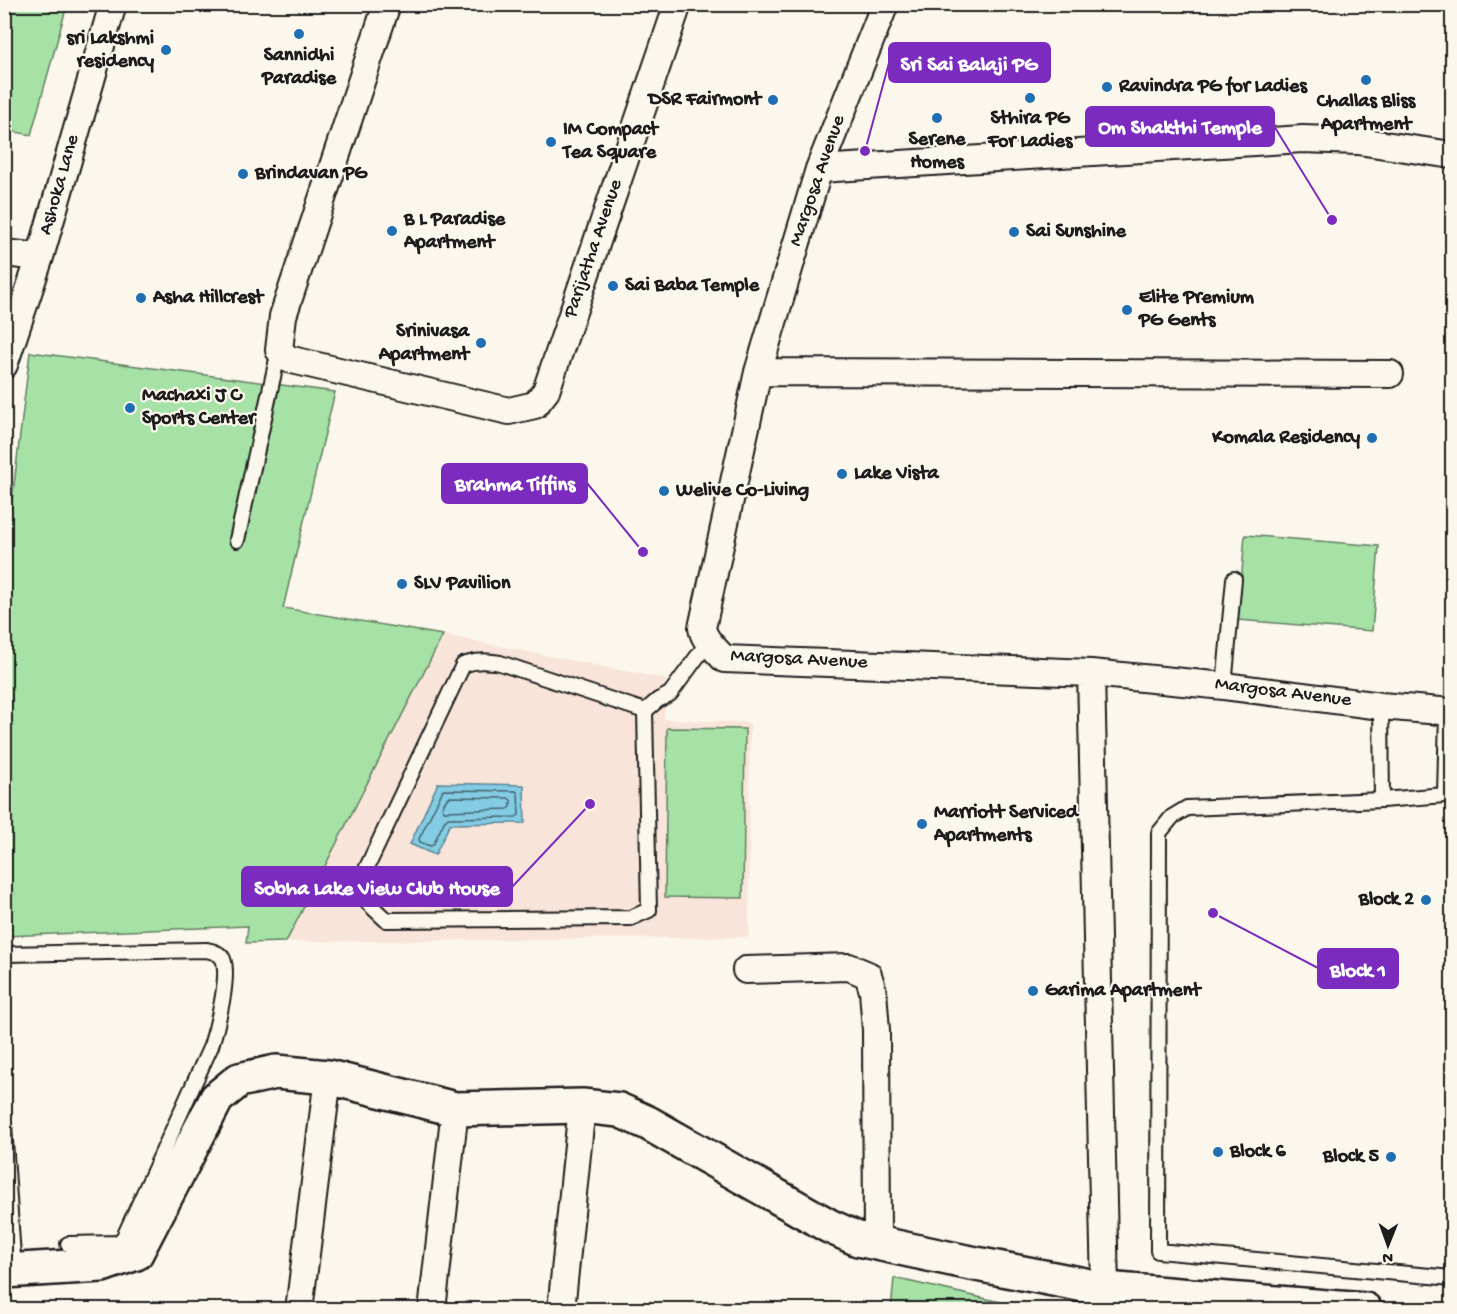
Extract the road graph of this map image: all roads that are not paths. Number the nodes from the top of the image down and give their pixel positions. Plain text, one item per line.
1 (113, 4) edge
2 (387, 4) edge
3 (678, 4) edge
4 (885, 4) edge
5 (1452, 155) edge
6 (819, 169) junction
7 (4, 253) edge
8 (40, 256) junction
9 (279, 350) junction
10 (4, 365) edge
11 (758, 372) junction
12 (1390, 374) dead end
13 (237, 540) dead end
14 (1234, 579) dead end
15 (708, 642) junction
16 (1090, 673) junction
17 (1224, 686) junction
18 (1381, 706) junction
19 (645, 711) junction
20 (1450, 712) edge
21 (1448, 795) edge
22 (1382, 800) junction
23 (4, 956) edge
24 (746, 970) dead end
25 (328, 1077) junction
26 (582, 1106) junction
27 (455, 1109) junction
28 (4, 1126) edge
29 (877, 1242) junction
30 (68, 1244) dead end
31 (102, 1254) junction
32 (9, 1271) edge
33 (1452, 1278) edge
34 (1105, 1289) junction
35 (298, 1310) edge
36 (432, 1310) edge
37 (561, 1310) edge
38 (1365, 1310) edge

1 - 8 street, Ashoka Lane
2 - 9 street
3 - 9 street, Parijatha Avenue
4 - 6 street, Margosa Avenue
5 - 6 street
6 - 11 street, Margosa Avenue
7 - 8 street
8 - 10 street, Ashoka Lane
9 - 13 lane
11 - 12 street
11 - 15 street, Margosa Avenue
14 - 17 lane
15 - 16 street, Margosa Avenue
15 - 19 lane
16 - 17 street, Margosa Avenue
16 - 34 street
17 - 18 street, Margosa Avenue
18 - 20 street, Margosa Avenue
18 - 22 lane
19 - 19 lane
20 - 21 lane
21 - 22 lane
22 - 33 lane
23 - 31 lane
24 - 29 street
25 - 27 street
25 - 31 street
25 - 35 street
26 - 27 street
26 - 29 street
26 - 37 street
27 - 36 street
28 - 32 lane
29 - 34 street
30 - 31 lane
31 - 32 street
34 - 38 street

